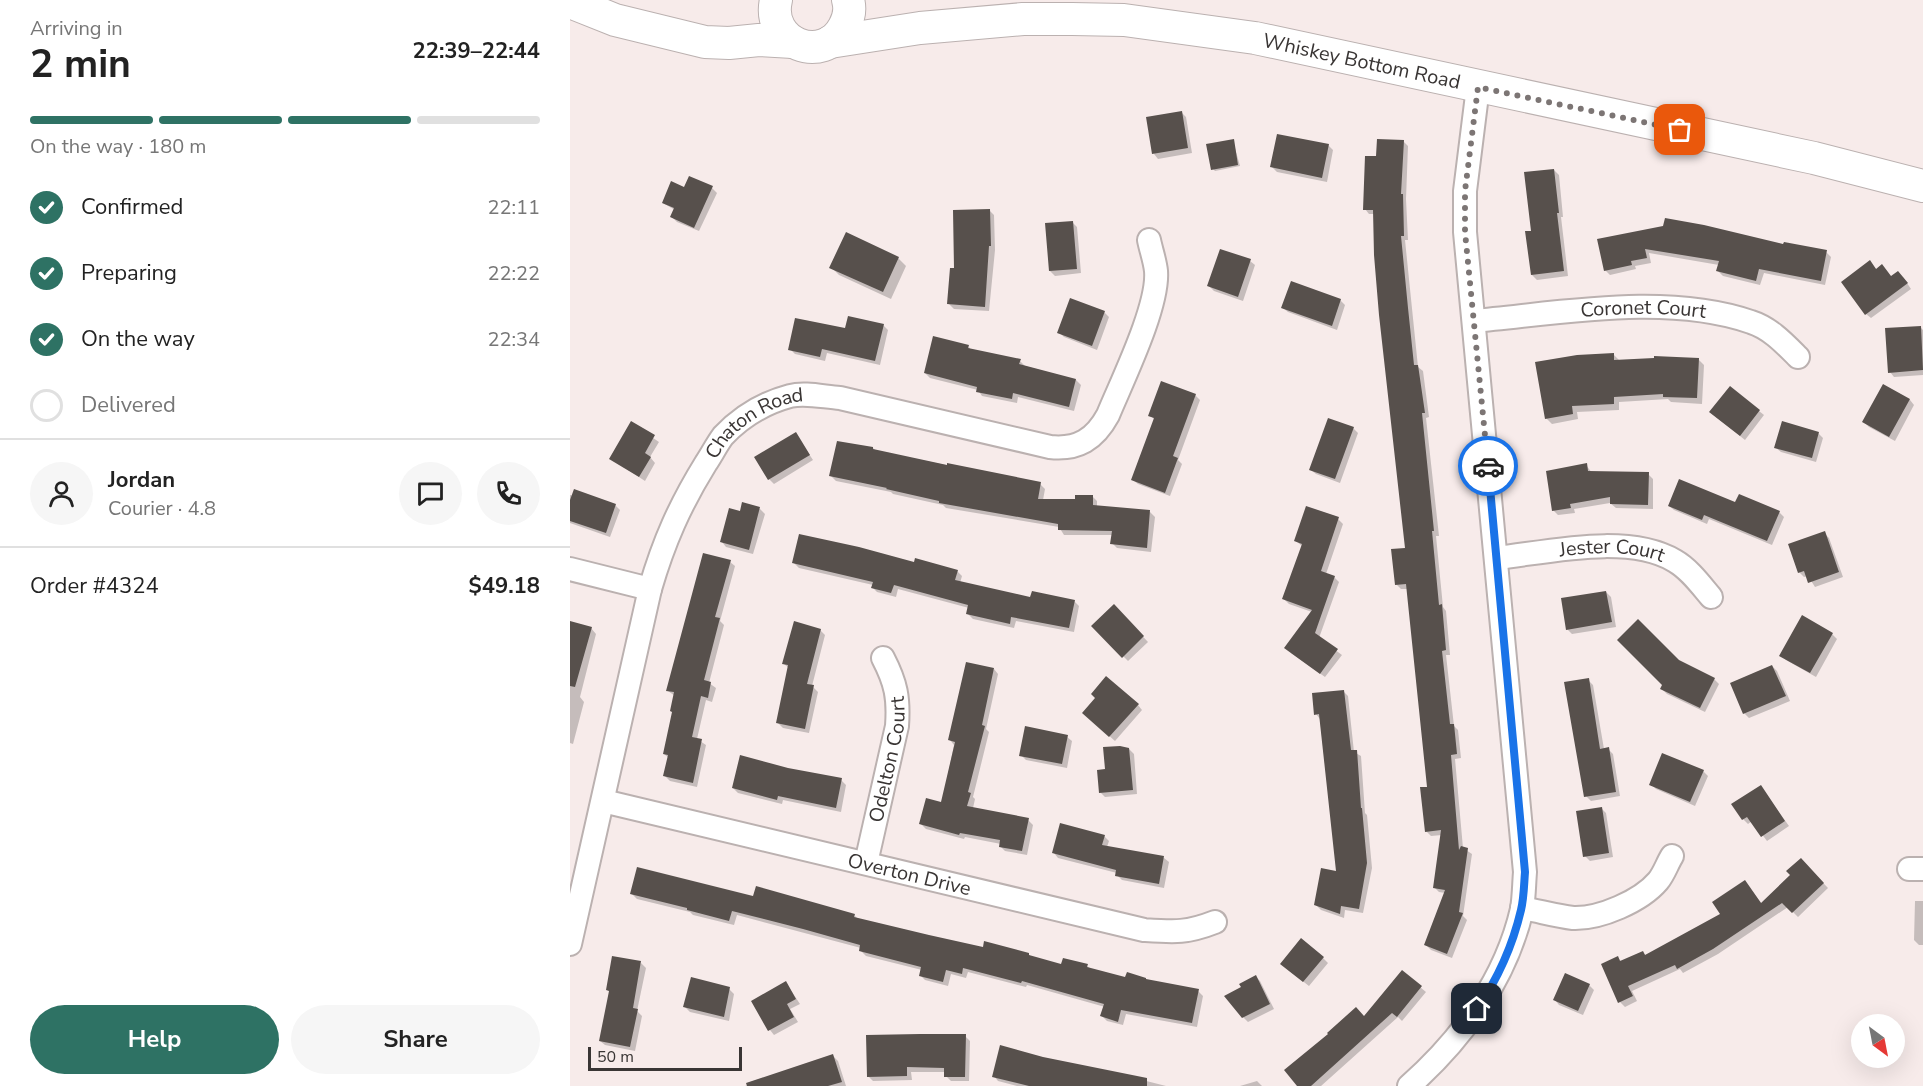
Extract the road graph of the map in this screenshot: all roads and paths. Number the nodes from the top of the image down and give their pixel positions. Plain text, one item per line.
1 (774, 0) edge
2 (848, 0) edge
3 (854, 0) edge
4 (570, 2) edge
5 (920, 28) junction
6 (672, 33) junction
7 (793, 42) junction
8 (830, 42) junction
9 (1478, 87) junction
10 (1923, 168) edge
11 (1866, 171) junction
12 (1923, 186) edge
13 (1149, 240) dead end
14 (1474, 321) junction
15 (1798, 357) dead end
16 (1497, 558) junction
17 (570, 569) edge
18 (650, 589) junction
19 (1711, 597) dead end
20 (883, 658) dead end
21 (603, 801) junction
22 (1672, 856) dead end
23 (866, 863) junction
24 (1522, 908) junction
25 (1215, 922) dead end
26 (570, 944) edge
27 (1409, 1086) edge

1 - 6 street
1 - 7 street
2 - 8 street
3 - 5 street, Whiskey Bottom Road
4 - 6 street
5 - 8 street, Whiskey Bottom Road
5 - 9 street, Whiskey Bottom Road
6 - 7 street
7 - 8 street, Whiskey Bottom Road
9 - 11 street, Whiskey Bottom Road
9 - 14 street
10 - 11 street, Whiskey Bottom Road
11 - 12 street, Whiskey Bottom Road
13 - 18 street, Chaton Road
14 - 15 street, Coronet Court
14 - 16 street
16 - 19 street, Jester Court
16 - 24 street
17 - 18 street
18 - 21 street, Chaton Road
20 - 23 street, Odelton Court
21 - 23 street, Overton Drive
21 - 26 street, Chaton Road
22 - 24 street
23 - 25 street, Overton Drive
24 - 27 street

